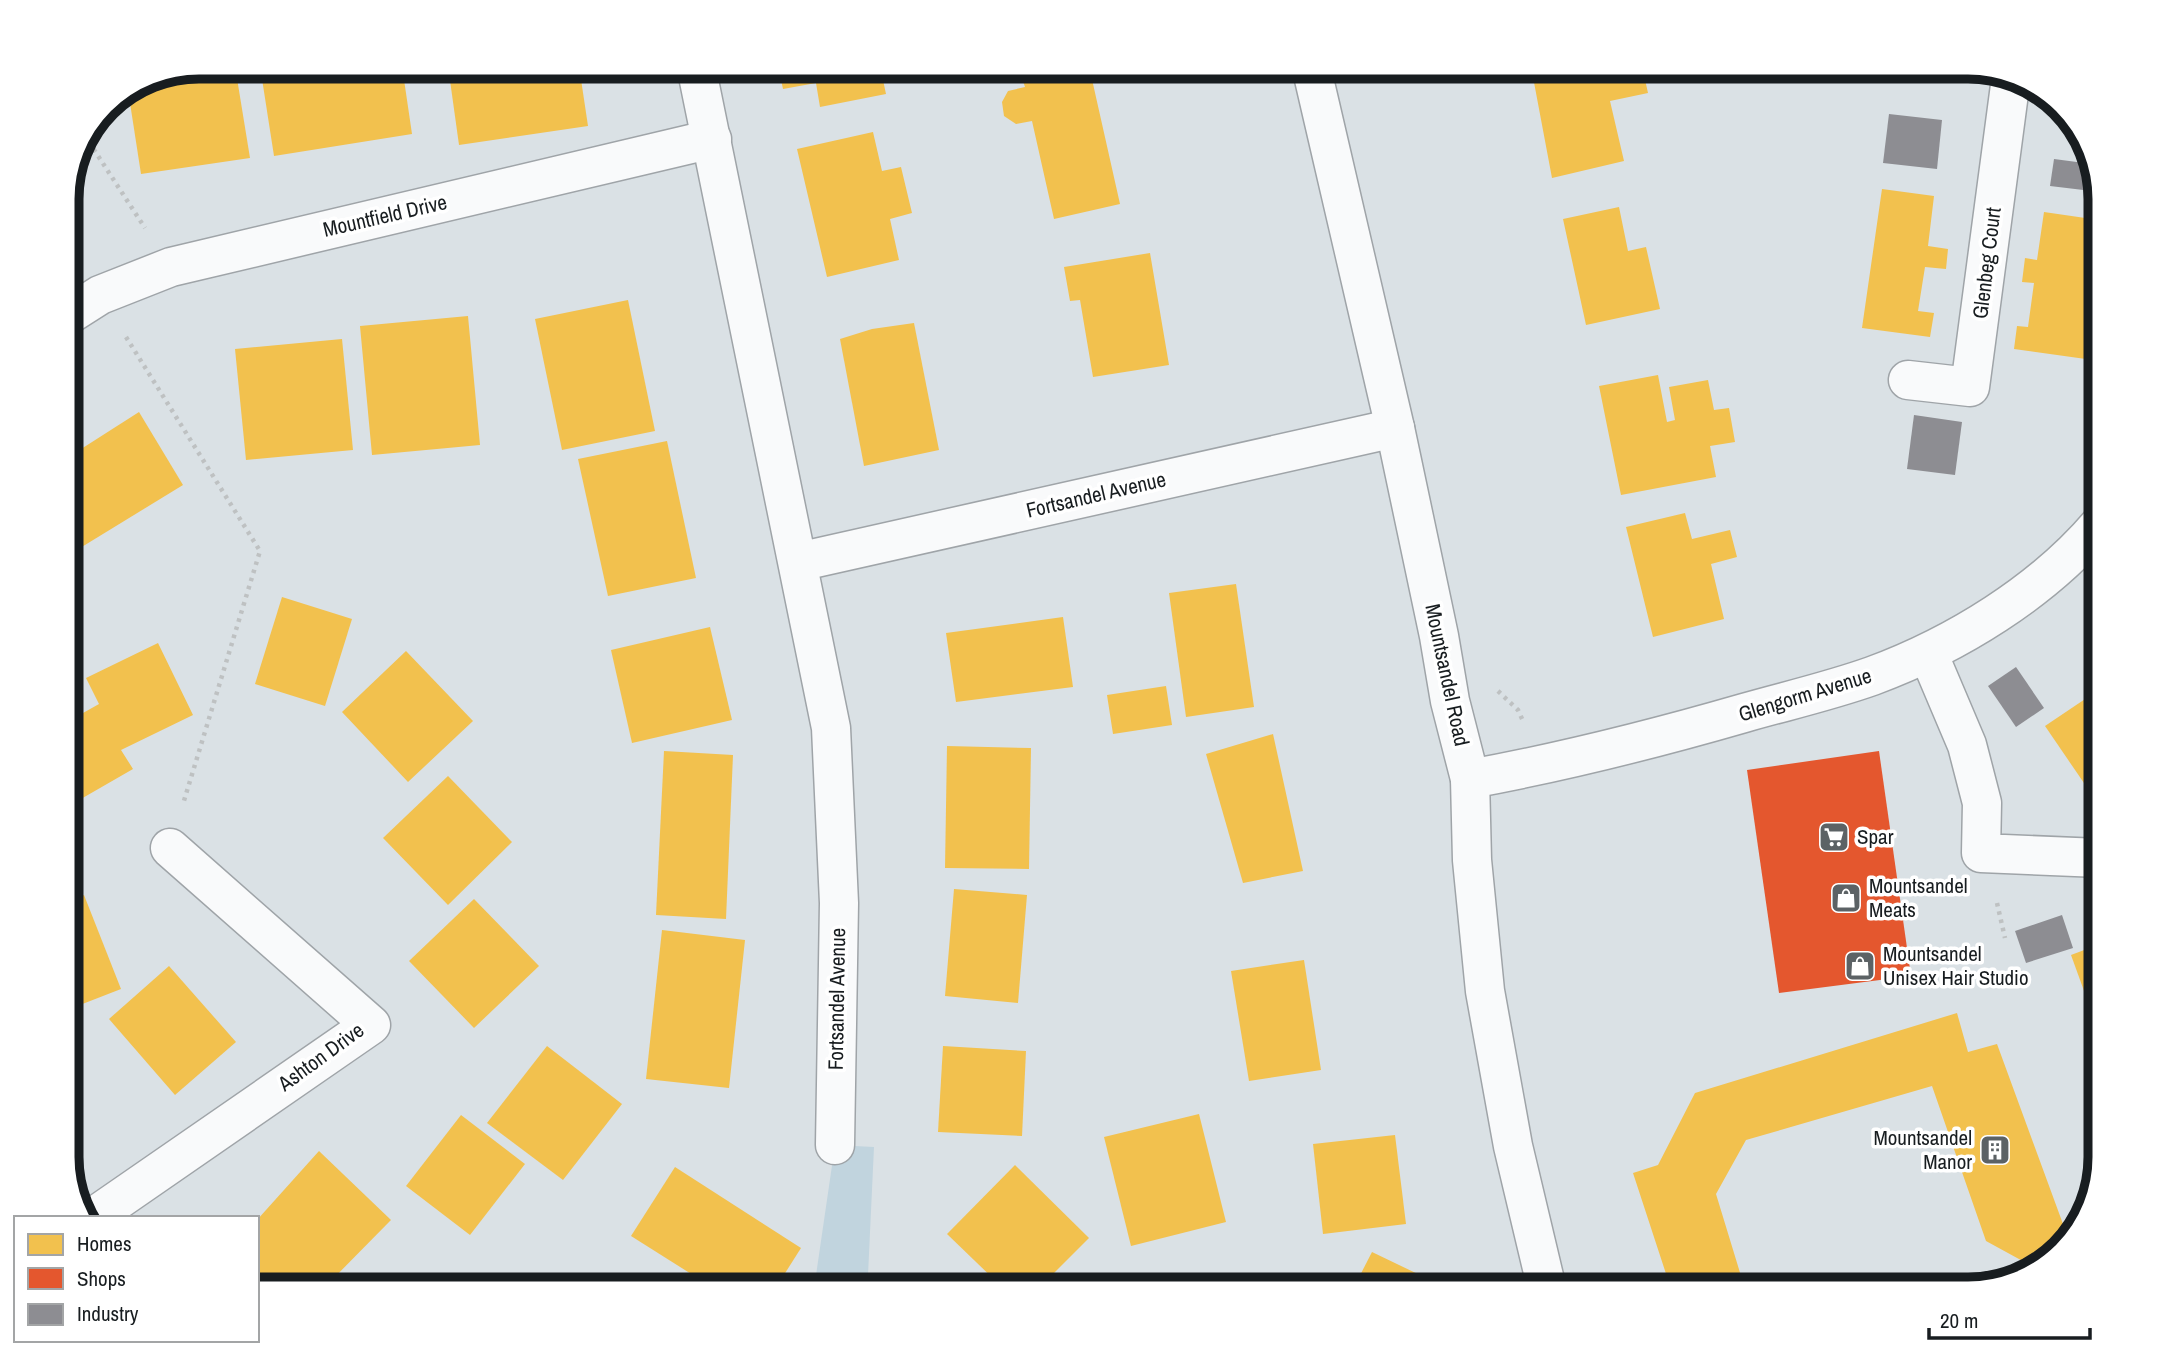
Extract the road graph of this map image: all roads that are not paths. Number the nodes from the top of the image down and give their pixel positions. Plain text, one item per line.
1 (699, 79) edge
2 (1314, 79) edge
3 (2010, 87) edge
4 (712, 139) junction
5 (79, 308) edge
6 (1908, 380) dead end
7 (1395, 428) junction
8 (2088, 535) edge
9 (798, 562) junction
10 (1928, 653) junction
11 (1470, 779) junction
12 (170, 848) road end
13 (2088, 857) edge
14 (835, 1145) dead end
15 (102, 1215) edge
16 (1544, 1277) edge

1 - 4 street, Fortsandel Avenue
2 - 7 street, Mountsandel Road
3 - 6 street, Glenbeg Court
4 - 5 street, Mountfield Drive
4 - 9 street, Fortsandel Avenue
7 - 9 street, Fortsandel Avenue
7 - 11 street, Mountsandel Road
8 - 10 street, Glengorm Avenue
9 - 14 street, Fortsandel Avenue
10 - 11 street, Glengorm Avenue
10 - 13 street
11 - 16 street, Mountsandel Road
12 - 15 street, Ashton Drive

